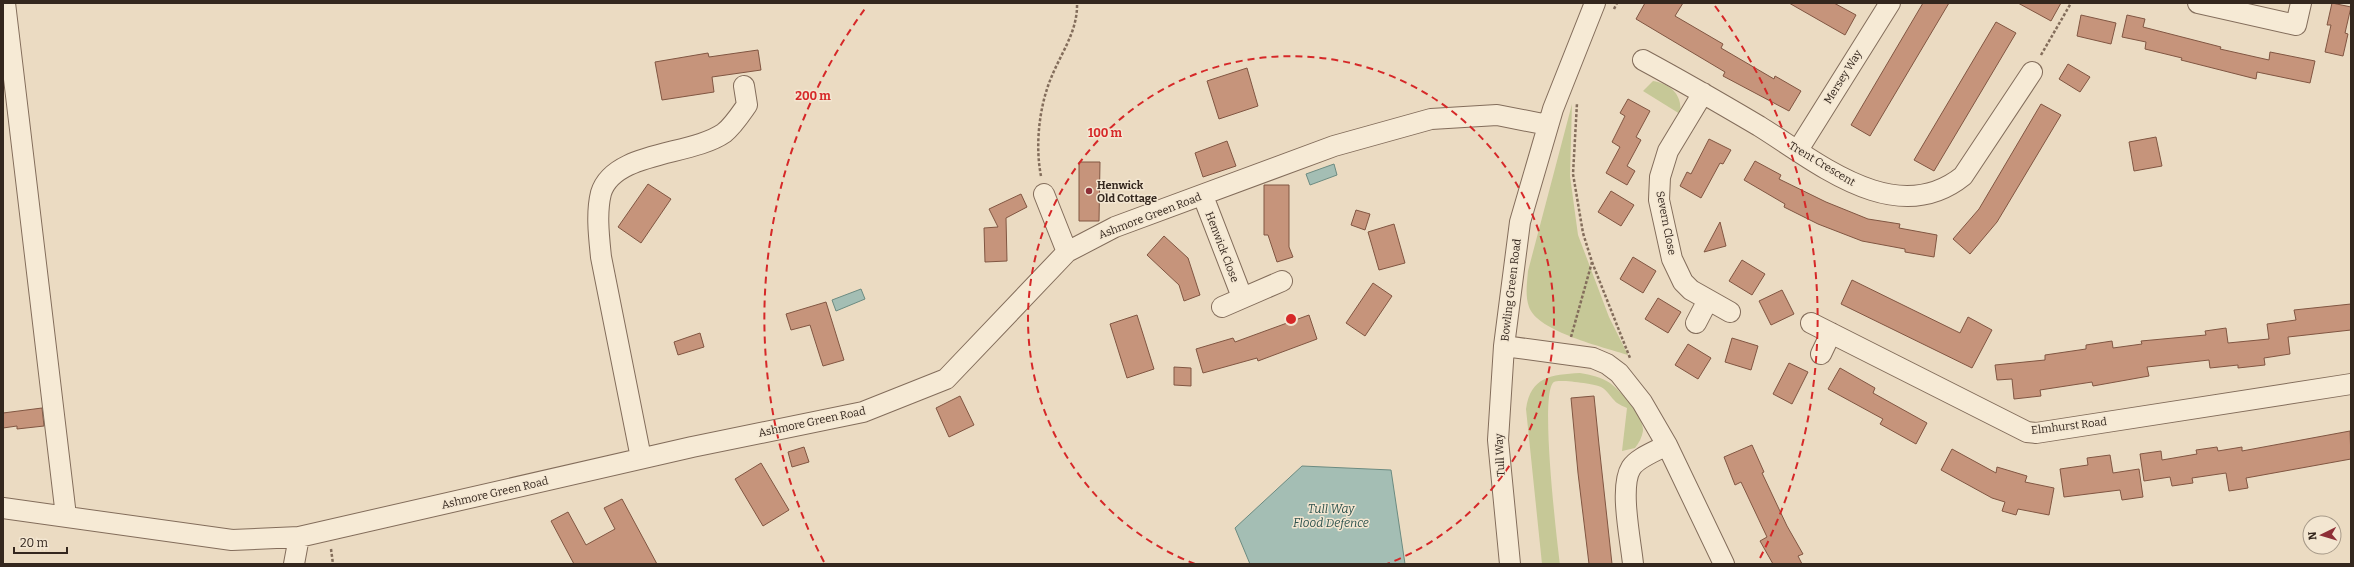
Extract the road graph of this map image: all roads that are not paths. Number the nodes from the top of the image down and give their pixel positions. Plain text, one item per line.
1 (5, 3) edge
2 (1595, 3) edge
3 (1889, 3) edge
4 (2198, 3) edge
5 (2301, 3) edge
6 (1643, 60) dead end
7 (2032, 72) road end
8 (744, 86) dead end
9 (1702, 93) junction
10 (1548, 125) junction
11 (1798, 150) junction
12 (1044, 194) road end
13 (1203, 196) junction
14 (1066, 252) junction
15 (1282, 281) dead end
16 (1242, 297) junction
17 (1708, 300) junction
18 (1222, 307) dead end
19 (1730, 312) dead end
20 (1696, 323) dead end
21 (1811, 323) dead end
22 (1831, 333) junction
23 (1504, 346) junction
24 (1821, 354) dead end
25 (2351, 384) edge
26 (1667, 444) junction
27 (641, 458) junction
28 (3, 508) edge
29 (66, 516) junction
30 (299, 537) junction
31 (294, 564) edge
32 (1510, 564) edge
33 (1633, 564) edge
34 (1724, 564) edge

1 - 29 street
2 - 10 street, Bowling Green Road
3 - 11 street, Mersey Way
4 - 5 street
6 - 9 street, Trent Crescent
7 - 11 street, Trent Crescent
8 - 27 street
9 - 11 street, Trent Crescent
9 - 17 street, Severn Close
10 - 13 street, Ashmore Green Road
10 - 23 street, Bowling Green Road
12 - 14 street
13 - 14 street, Ashmore Green Road
13 - 16 street, Henwick Close
14 - 27 street, Ashmore Green Road
15 - 16 street
16 - 18 street
17 - 19 street, Severn Close
17 - 20 street
21 - 22 street, Elmhurst Road
22 - 24 street
22 - 25 street, Elmhurst Road
23 - 26 street, Bowling Green Road
23 - 32 street, Tull Way
26 - 33 street
26 - 34 street, Bowling Green Road
27 - 30 street, Ashmore Green Road
28 - 29 street, Ashmore Green Road
29 - 30 street, Ashmore Green Road
30 - 31 street

